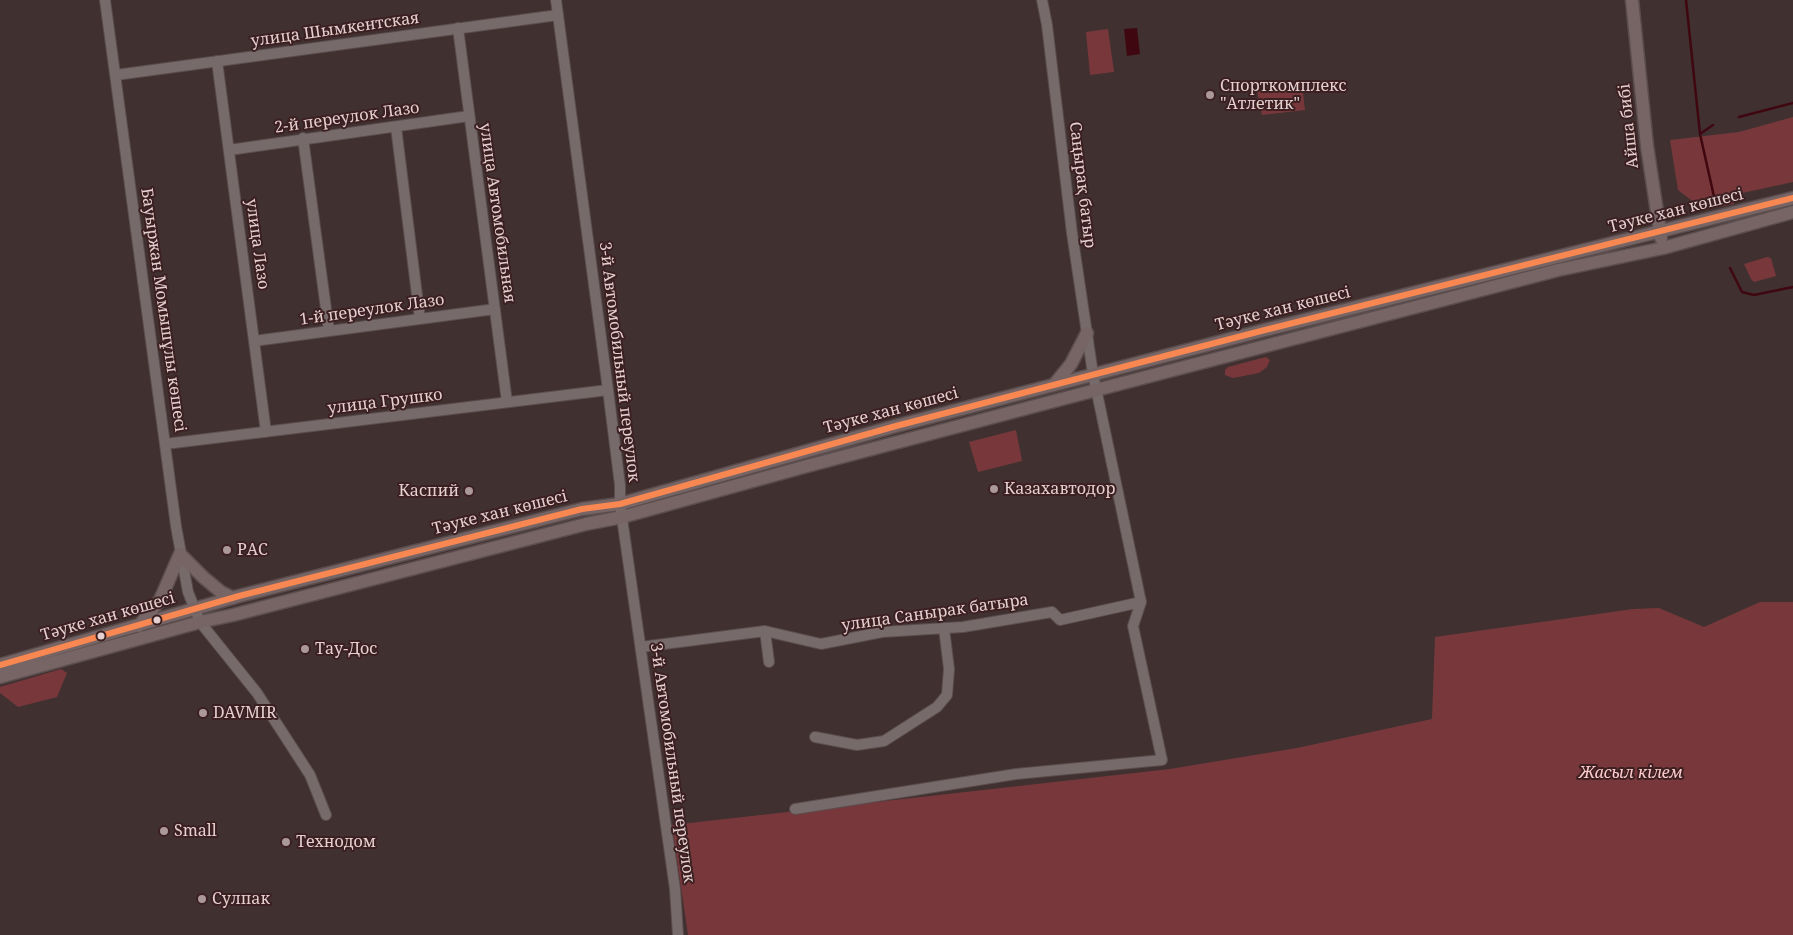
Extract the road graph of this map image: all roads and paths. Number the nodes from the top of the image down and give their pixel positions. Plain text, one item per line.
1 (105, 0) edge
2 (556, 0) edge
3 (1042, 0) edge
4 (1632, 0) edge
5 (558, 15) junction
6 (458, 28) junction
7 (217, 61) junction
8 (116, 75) junction
9 (469, 116) junction
10 (396, 127) junction
11 (303, 138) junction
12 (229, 150) junction
13 (1793, 198) edge
14 (1793, 212) edge
15 (1660, 232) junction
16 (1663, 248) junction
17 (495, 309) junction
18 (420, 319) junction
19 (329, 331) junction
20 (1087, 333) junction
21 (254, 341) junction
22 (1093, 374) junction
23 (1054, 385) junction
24 (608, 390) junction
25 (1096, 390) junction
26 (508, 402) junction
27 (266, 432) junction
28 (165, 444) junction
29 (620, 504) junction
30 (622, 517) junction
31 (180, 554) junction
32 (233, 598) junction
33 (1141, 602) junction
34 (194, 609) junction
35 (200, 622) junction
36 (139, 626) junction
37 (944, 628) junction
38 (765, 632) junction
39 (641, 647) junction
40 (769, 662) dead end
41 (0, 665) edge
42 (0, 677) edge
43 (815, 737) dead end
44 (794, 809) dead end
45 (326, 816) dead end
46 (678, 935) edge

1 - 8 street, Бауыржан Момышұлы көшесі
2 - 5 street, 3-й Автомобильный переулок
3 - 20 street, Саңырақ батыр
4 - 15 main road, Айша бибі
5 - 6 street, улица Шымкентская
5 - 24 street, 3-й Автомобильный переулок
6 - 7 street, улица Шымкентская
6 - 9 street, улица Автомобильная
7 - 8 street, улица Шымкентская
7 - 12 street, улица Лазо
8 - 28 street, Бауыржан Момышұлы көшесі
9 - 10 street, 2-й переулок Лазо
9 - 17 street, улица Автомобильная
10 - 11 street, 2-й переулок Лазо
10 - 18 street
11 - 12 street, 2-й переулок Лазо
11 - 19 street
12 - 21 street, улица Лазо
13 - 15 main road, Тәуке хан көшесі
14 - 16 main road, Тәуке хан көшесі
15 - 16 main road, Айша бибі
15 - 22 main road, Тәуке хан көшесі
16 - 25 main road, Тәуке хан көшесі
17 - 18 street, 1-й переулок Лазо
17 - 26 street, улица Автомобильная
18 - 19 street, 1-й переулок Лазо
19 - 21 street, 1-й переулок Лазо
20 - 22 street, Саңырақ батыр
20 - 23 main road
21 - 27 street, улица Лазо
22 - 23 main road, Тәуке хан көшесі
22 - 25 street, Саңырақ батыр
23 - 29 main road, Тәуке хан көшесі
24 - 26 street, улица Грушко
24 - 29 street, 3-й Автомобильный переулок
25 - 30 main road, Тәуке хан көшесі
25 - 33 street, Саңырақ батыр
26 - 27 street, улица Грушко
27 - 28 street, улица Грушко
28 - 31 street, Бауыржан Момышұлы көшесі
29 - 30 street, 3-й Автомобильный переулок
29 - 32 main road, Тәуке хан көшесі
30 - 35 main road, Тәуке хан көшесі
30 - 39 street, 3-й Автомобильный переулок
31 - 32 main road
31 - 34 street, Бауыржан Момышұлы көшесі
31 - 36 main road
32 - 34 main road, Тәуке хан көшесі
33 - 37 street, улица Санырак батыра
33 - 44 street
34 - 35 street, Бауыржан Момышұлы көшесі
34 - 36 main road, Тәуке хан көшесі
35 - 42 main road, Тәуке хан көшесі
35 - 45 street, Бауыржан Момышұлы көшесі
36 - 41 main road, Тәуке хан көшесі
37 - 38 street, улица Санырак батыра
37 - 43 street
38 - 39 street, улица Санырак батыра
38 - 40 street
39 - 46 street, 3-й Автомобильный переулок

